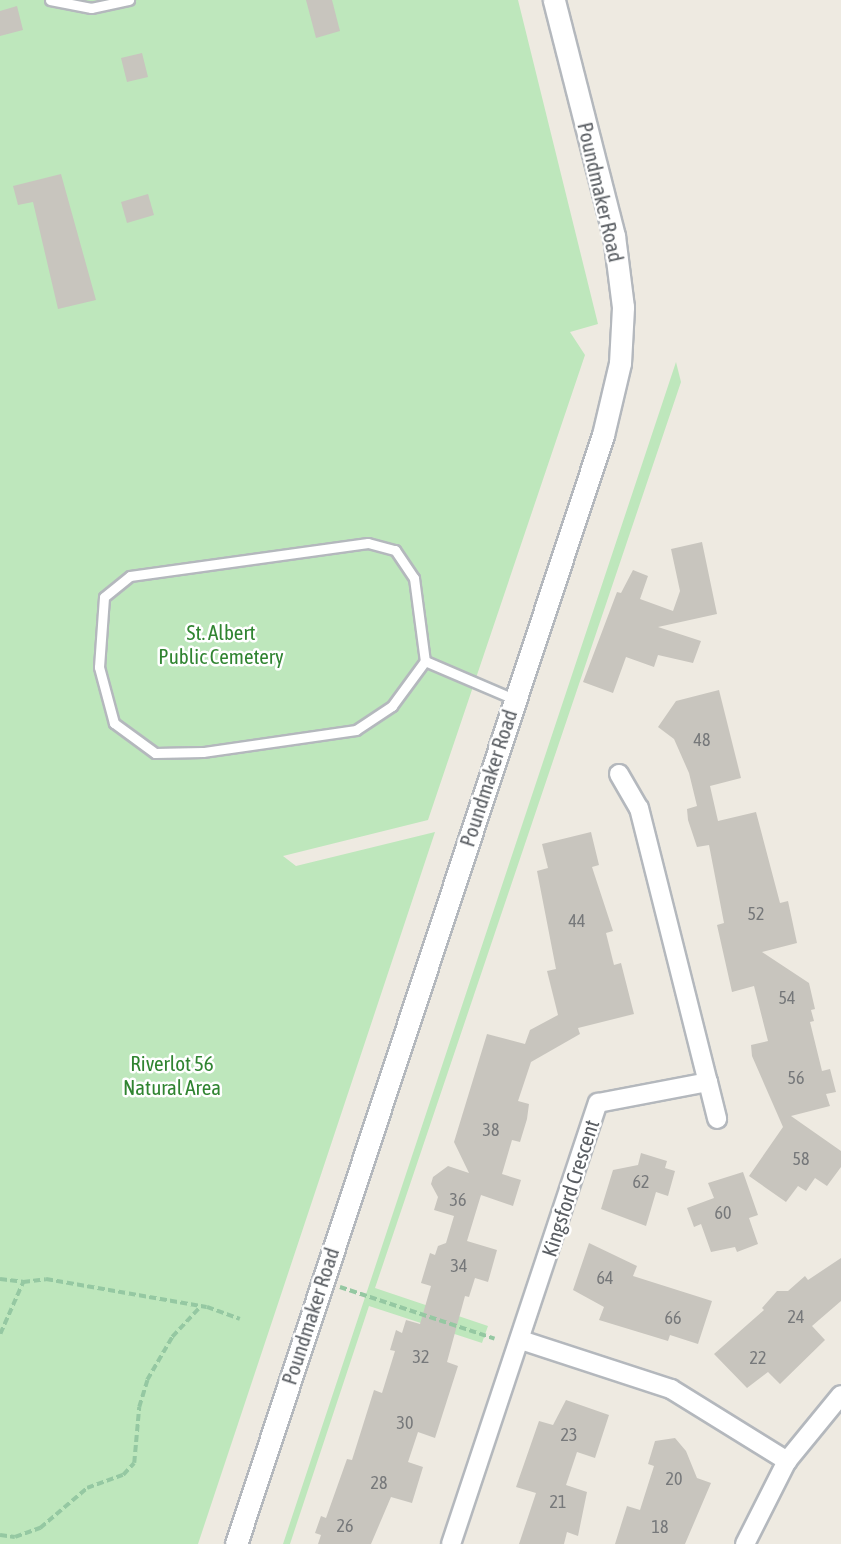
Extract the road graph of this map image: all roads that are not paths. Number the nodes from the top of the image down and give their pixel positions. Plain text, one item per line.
1 (50, 0) edge
2 (129, 0) edge
3 (554, 0) edge
4 (425, 662) junction
5 (514, 699) junction
6 (619, 774) dead end
7 (708, 1082) junction
8 (717, 1119) dead end
9 (520, 1340) junction
10 (841, 1395) edge
11 (787, 1461) junction
12 (236, 1544) edge
13 (451, 1544) edge
14 (745, 1544) edge

1 - 2 lane
3 - 5 street, Poundmaker Road
4 - 4 lane
4 - 5 lane
5 - 12 street, Poundmaker Road
6 - 7 street
7 - 8 street
7 - 9 street, Kingsford Crescent
9 - 11 street
9 - 13 street, Kingsford Crescent
10 - 11 street
11 - 14 street

